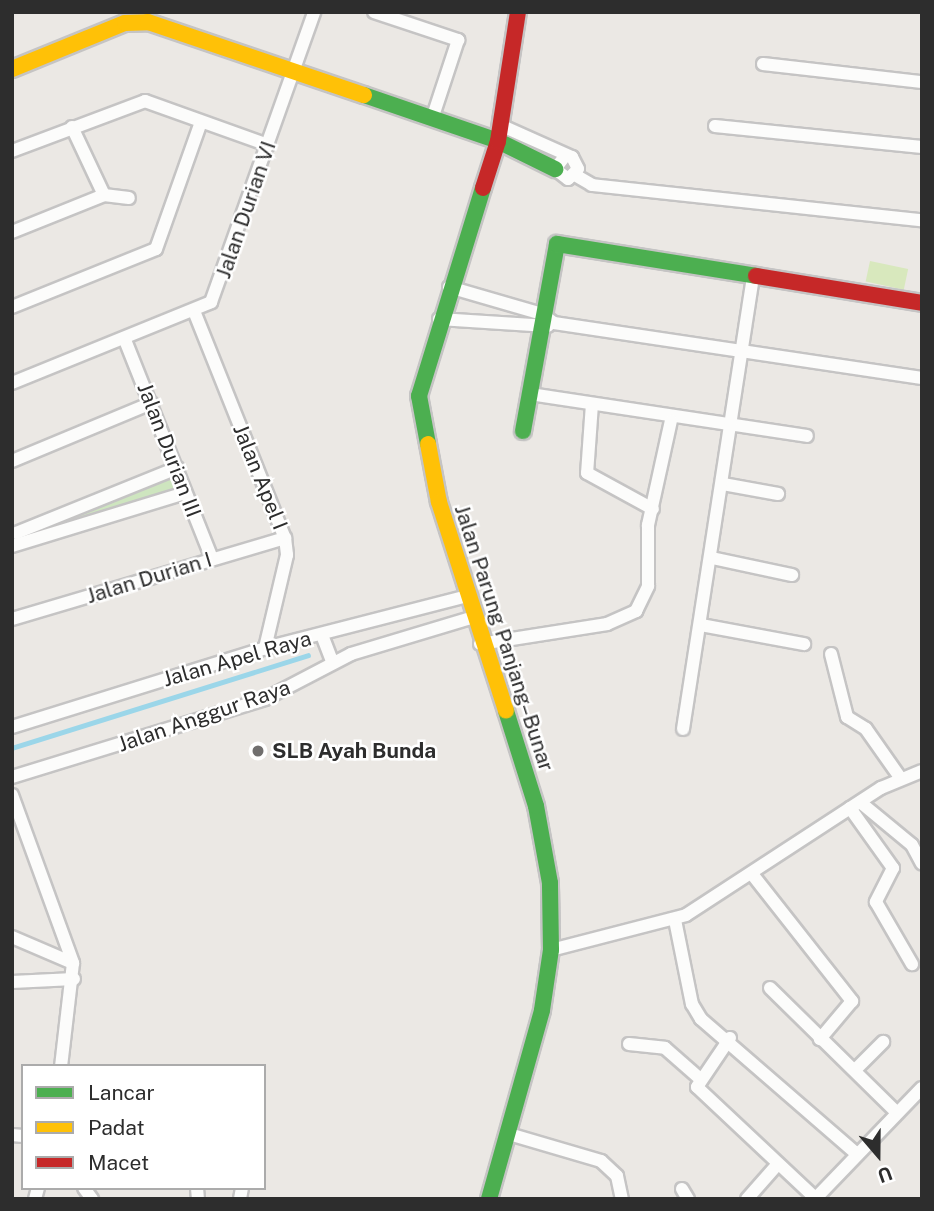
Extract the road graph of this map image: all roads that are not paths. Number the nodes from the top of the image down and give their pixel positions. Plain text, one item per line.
1 (314, 12) edge
2 (374, 12) edge
3 (518, 12) edge
4 (763, 64) dead end
5 (12, 69) edge
6 (293, 73) junction
7 (922, 82) edge
8 (432, 119) junction
9 (201, 122) junction
10 (715, 126) dead end
11 (72, 127) junction
12 (499, 133) junction
13 (268, 145) junction
14 (922, 147) edge
15 (12, 151) edge
16 (560, 163) junction
17 (575, 175) junction
18 (104, 195) junction
19 (130, 198) dead end
20 (922, 220) edge
21 (12, 232) edge
22 (753, 278) junction
23 (449, 287) junction
24 (922, 303) edge
25 (12, 307) edge
26 (194, 311) junction
27 (439, 319) junction
28 (545, 322) junction
29 (125, 340) junction
30 (744, 351) junction
31 (922, 379) edge
32 (12, 383) edge
33 (530, 394) junction
34 (151, 403) junction
35 (592, 404) junction
36 (671, 420) junction
37 (732, 426) junction
38 (523, 431) dead end
39 (807, 436) dead end
40 (12, 461) edge
41 (177, 468) junction
42 (723, 484) junction
43 (185, 493) junction
44 (778, 494) dead end
45 (653, 509) junction
46 (15, 537) edge
47 (285, 538) junction
48 (712, 558) junction
49 (212, 559) junction
50 (792, 575) dead end
51 (464, 597) junction
52 (471, 618) junction
53 (12, 619) edge
54 (701, 625) junction
55 (322, 635) junction
56 (480, 644) junction
57 (804, 644) dead end
58 (265, 648) junction
59 (831, 654) dead end
60 (333, 663) junction
61 (12, 727) edge
62 (683, 729) dead end
63 (922, 771) edge
64 (899, 776) junction
65 (12, 777) edge
66 (12, 795) edge
67 (855, 805) junction
68 (922, 864) edge
69 (752, 874) junction
70 (675, 920) junction
71 (12, 937) edge
72 (551, 950) junction
73 (73, 963) junction
74 (912, 964) dead end
75 (74, 979) junction
76 (12, 982) edge
77 (769, 988) dead end
78 (730, 1038) junction
79 (820, 1039) junction
80 (883, 1042) dead end
81 (629, 1044) dead end
82 (61, 1064) edge
83 (855, 1070) junction
84 (698, 1077) junction
85 (922, 1088) edge
86 (897, 1113) junction
87 (509, 1134) junction
88 (857, 1154) junction
89 (777, 1165) junction
90 (489, 1199) edge
91 (622, 1199) edge
92 (747, 1199) edge
93 (815, 1199) edge

1 - 6 street, Jalan Durian VI
2 - 8 street
3 - 12 main road, Jalan Parung Panjang–Bunar
4 - 7 street
5 - 6 main road
6 - 8 main road
6 - 13 street, Jalan Durian VI
8 - 12 main road
9 - 11 street
9 - 13 street
9 - 25 street
10 - 14 street
11 - 15 street
11 - 18 street
12 - 16 main road
12 - 23 main road, Jalan Parung Panjang–Bunar
13 - 26 street, Jalan Durian VI
16 - 17 street
16 - 17 street
17 - 20 street
18 - 19 street
18 - 21 street
22 - 24 main road
22 - 28 main road
22 - 30 street
23 - 27 main road, Jalan Parung Panjang–Bunar
23 - 28 street
26 - 29 street, Jalan Durian VI
26 - 47 street, Jalan Apel I
27 - 28 street
27 - 51 main road, Jalan Parung Panjang–Bunar
28 - 30 street
28 - 33 main road
29 - 32 street, Jalan Durian VI
29 - 34 street, Jalan Durian III
30 - 31 street
30 - 37 street
33 - 35 street
33 - 38 main road
34 - 40 street
34 - 41 street, Jalan Durian III
35 - 36 street
35 - 45 street
36 - 37 street
36 - 45 street
37 - 39 street
37 - 42 street
41 - 43 street, Jalan Durian III
41 - 46 street
42 - 44 street
42 - 48 street
43 - 46 street
43 - 49 street, Jalan Durian III
45 - 56 street
47 - 49 street, Jalan Durian I
47 - 58 street, Jalan Apel I
48 - 50 street
48 - 54 street
49 - 53 street, Jalan Durian I
51 - 52 main road, Jalan Parung Panjang–Bunar
51 - 55 street, Jalan Apel Raya
52 - 56 main road, Jalan Parung Panjang–Bunar
52 - 60 street, Jalan Anggur Raya
54 - 57 street
54 - 62 street
55 - 58 street, Jalan Apel Raya
55 - 60 street
56 - 72 main road, Jalan Parung Panjang–Bunar
58 - 61 street, Jalan Apel Raya
59 - 64 street
60 - 65 street, Jalan Anggur Raya
63 - 64 street
64 - 67 street
66 - 73 street
67 - 68 street
67 - 69 street
67 - 74 street
69 - 70 street
69 - 79 street
70 - 72 street
70 - 78 street
71 - 73 street
72 - 87 main road, Jalan Parung Panjang–Bunar
73 - 75 street
75 - 76 street
75 - 82 street
77 - 79 street
78 - 84 street
78 - 88 street
79 - 83 street
80 - 83 street
81 - 84 street
83 - 86 street
84 - 89 street
85 - 86 street
86 - 88 street
87 - 90 main road, Jalan Parung Panjang–Bunar
87 - 91 street
88 - 93 street
89 - 92 street
89 - 93 street

